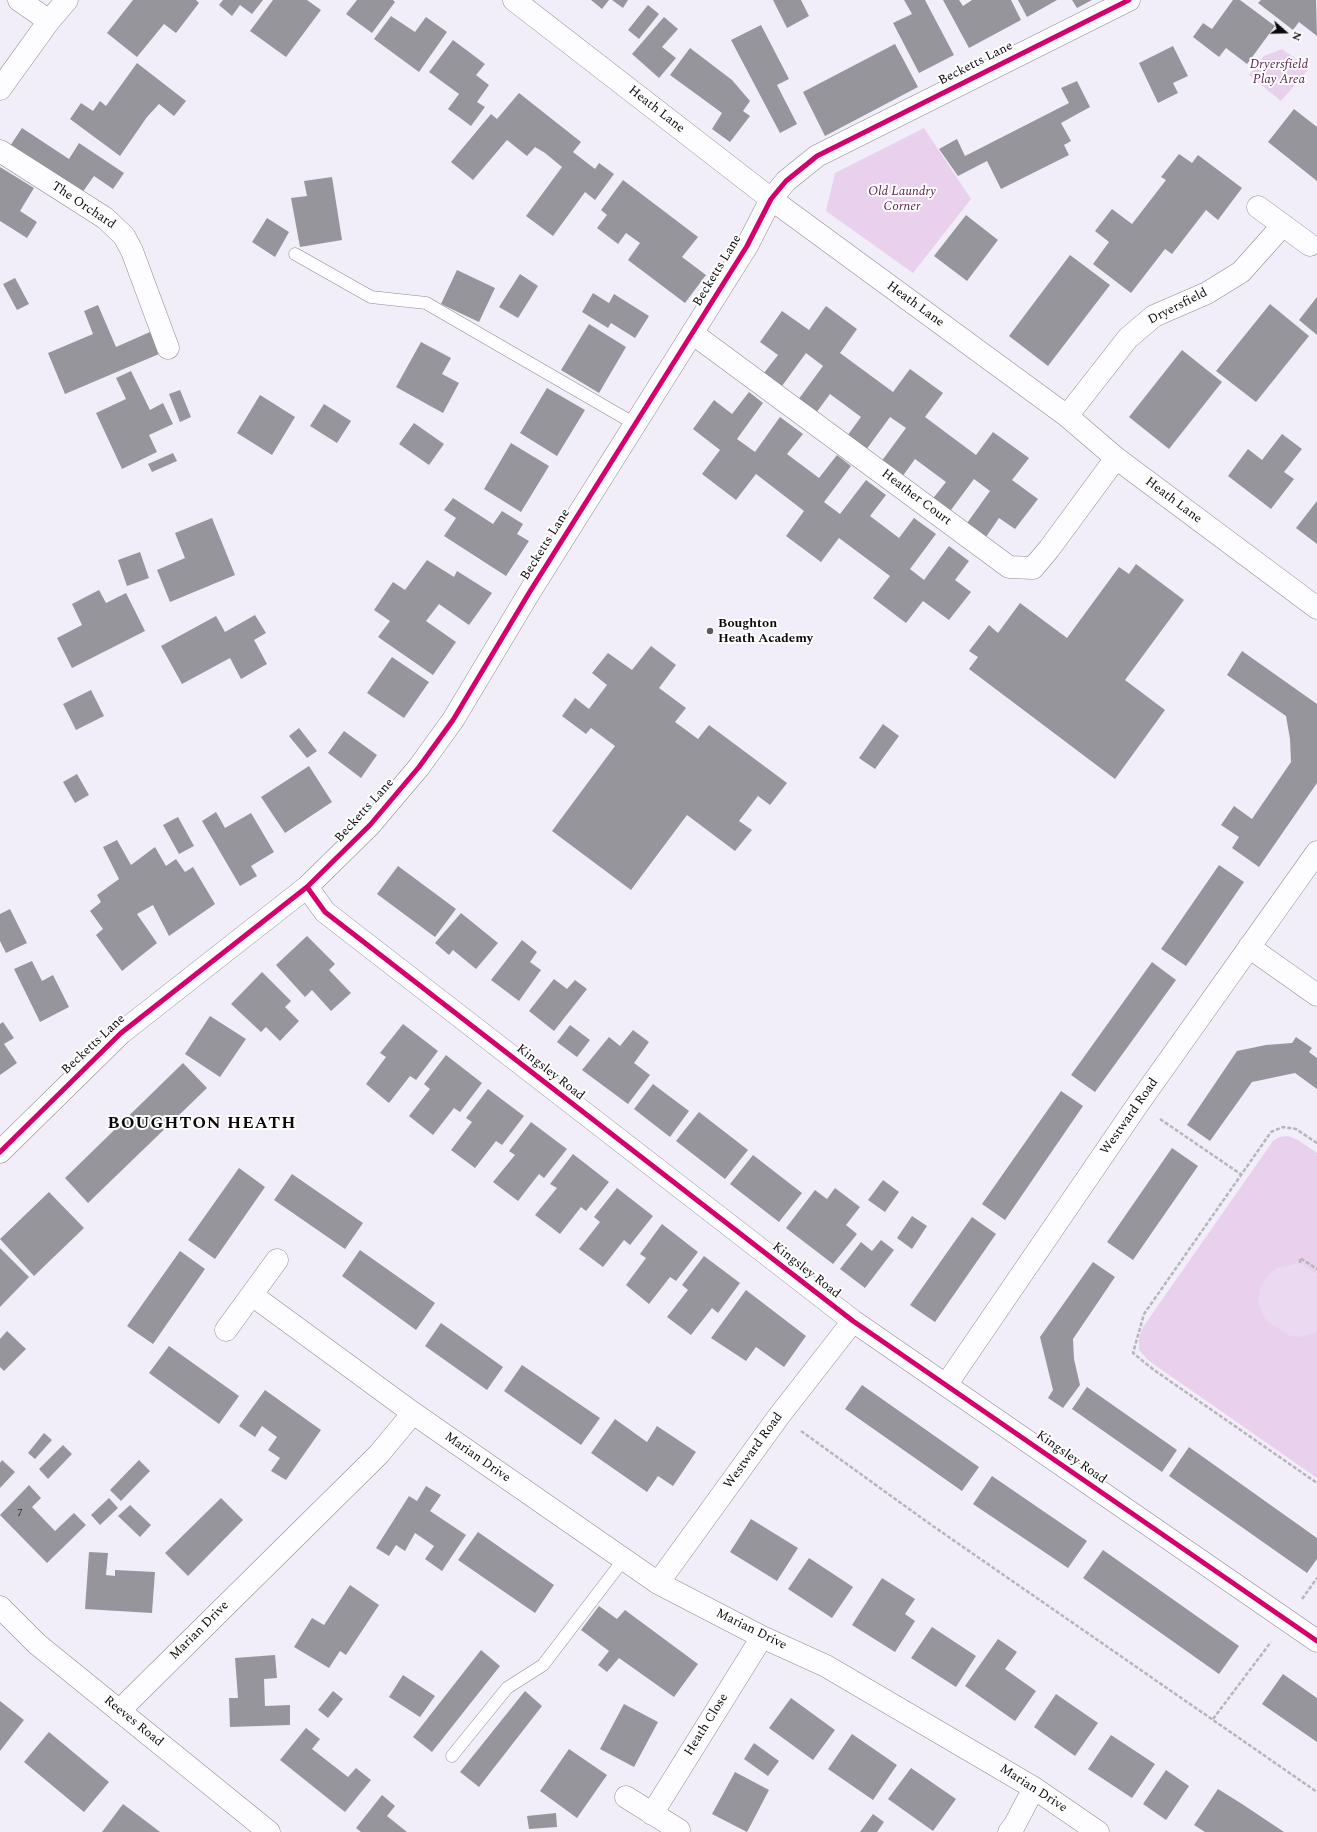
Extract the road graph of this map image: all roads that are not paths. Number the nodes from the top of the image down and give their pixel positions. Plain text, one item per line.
1 (19, 0) edge
2 (67, 0) edge
3 (514, 0) edge
4 (1130, 0) edge
5 (49, 21) junction
6 (0, 90) edge
7 (0, 151) edge
8 (771, 199) junction
9 (1258, 207) dead end
10 (1285, 227) junction
11 (1310, 245) dead end
12 (295, 254) dead end
13 (692, 333) junction
14 (168, 348) dead end
15 (1067, 416) junction
16 (635, 424) junction
17 (1116, 458) junction
18 (1317, 608) edge
19 (1317, 852) edge
20 (308, 887) junction
21 (1249, 947) junction
22 (1317, 995) edge
23 (0, 1152) edge
24 (277, 1260) dead end
25 (252, 1295) junction
26 (853, 1321) junction
27 (226, 1330) dead end
28 (946, 1385) junction
29 (413, 1413) junction
30 (624, 1559) junction
31 (658, 1582) junction
32 (0, 1607) edge
33 (762, 1637) junction
34 (1317, 1641) edge
35 (119, 1711) junction
36 (452, 1756) dead end
37 (1034, 1788) junction
38 (626, 1797) dead end
39 (652, 1814) junction
40 (679, 1830) dead end
41 (269, 1832) edge
42 (1009, 1832) edge
43 (1098, 1832) edge

1 - 5 street
2 - 5 street
3 - 8 street, Heath Lane
4 - 8 street, Becketts Lane
5 - 6 street
7 - 14 street, The Orchard
8 - 13 street, Becketts Lane
8 - 15 street, Heath Lane
9 - 10 street
10 - 11 street
10 - 15 street, Dryersfield
12 - 16 lane
13 - 16 street, Becketts Lane
13 - 17 street, Heather Court
15 - 17 street, Heath Lane
16 - 20 street, Becketts Lane
17 - 18 street, Heath Lane
19 - 21 street, Westward Road
20 - 23 street, Becketts Lane
20 - 26 street, Kingsley Road
21 - 22 street
21 - 28 street, Westward Road
24 - 25 street
25 - 27 street
25 - 29 street, Marian Drive
26 - 28 street, Kingsley Road
26 - 31 street, Westward Road
28 - 34 street, Kingsley Road
29 - 30 street, Marian Drive
29 - 35 street, Marian Drive
30 - 31 street, Marian Drive
30 - 36 lane
31 - 33 street, Marian Drive
32 - 35 street, Reeves Road
33 - 37 street, Marian Drive
33 - 39 street, Heath Close
35 - 41 street, Reeves Road
37 - 42 street
37 - 43 street, Marian Drive
38 - 39 street
39 - 40 street

